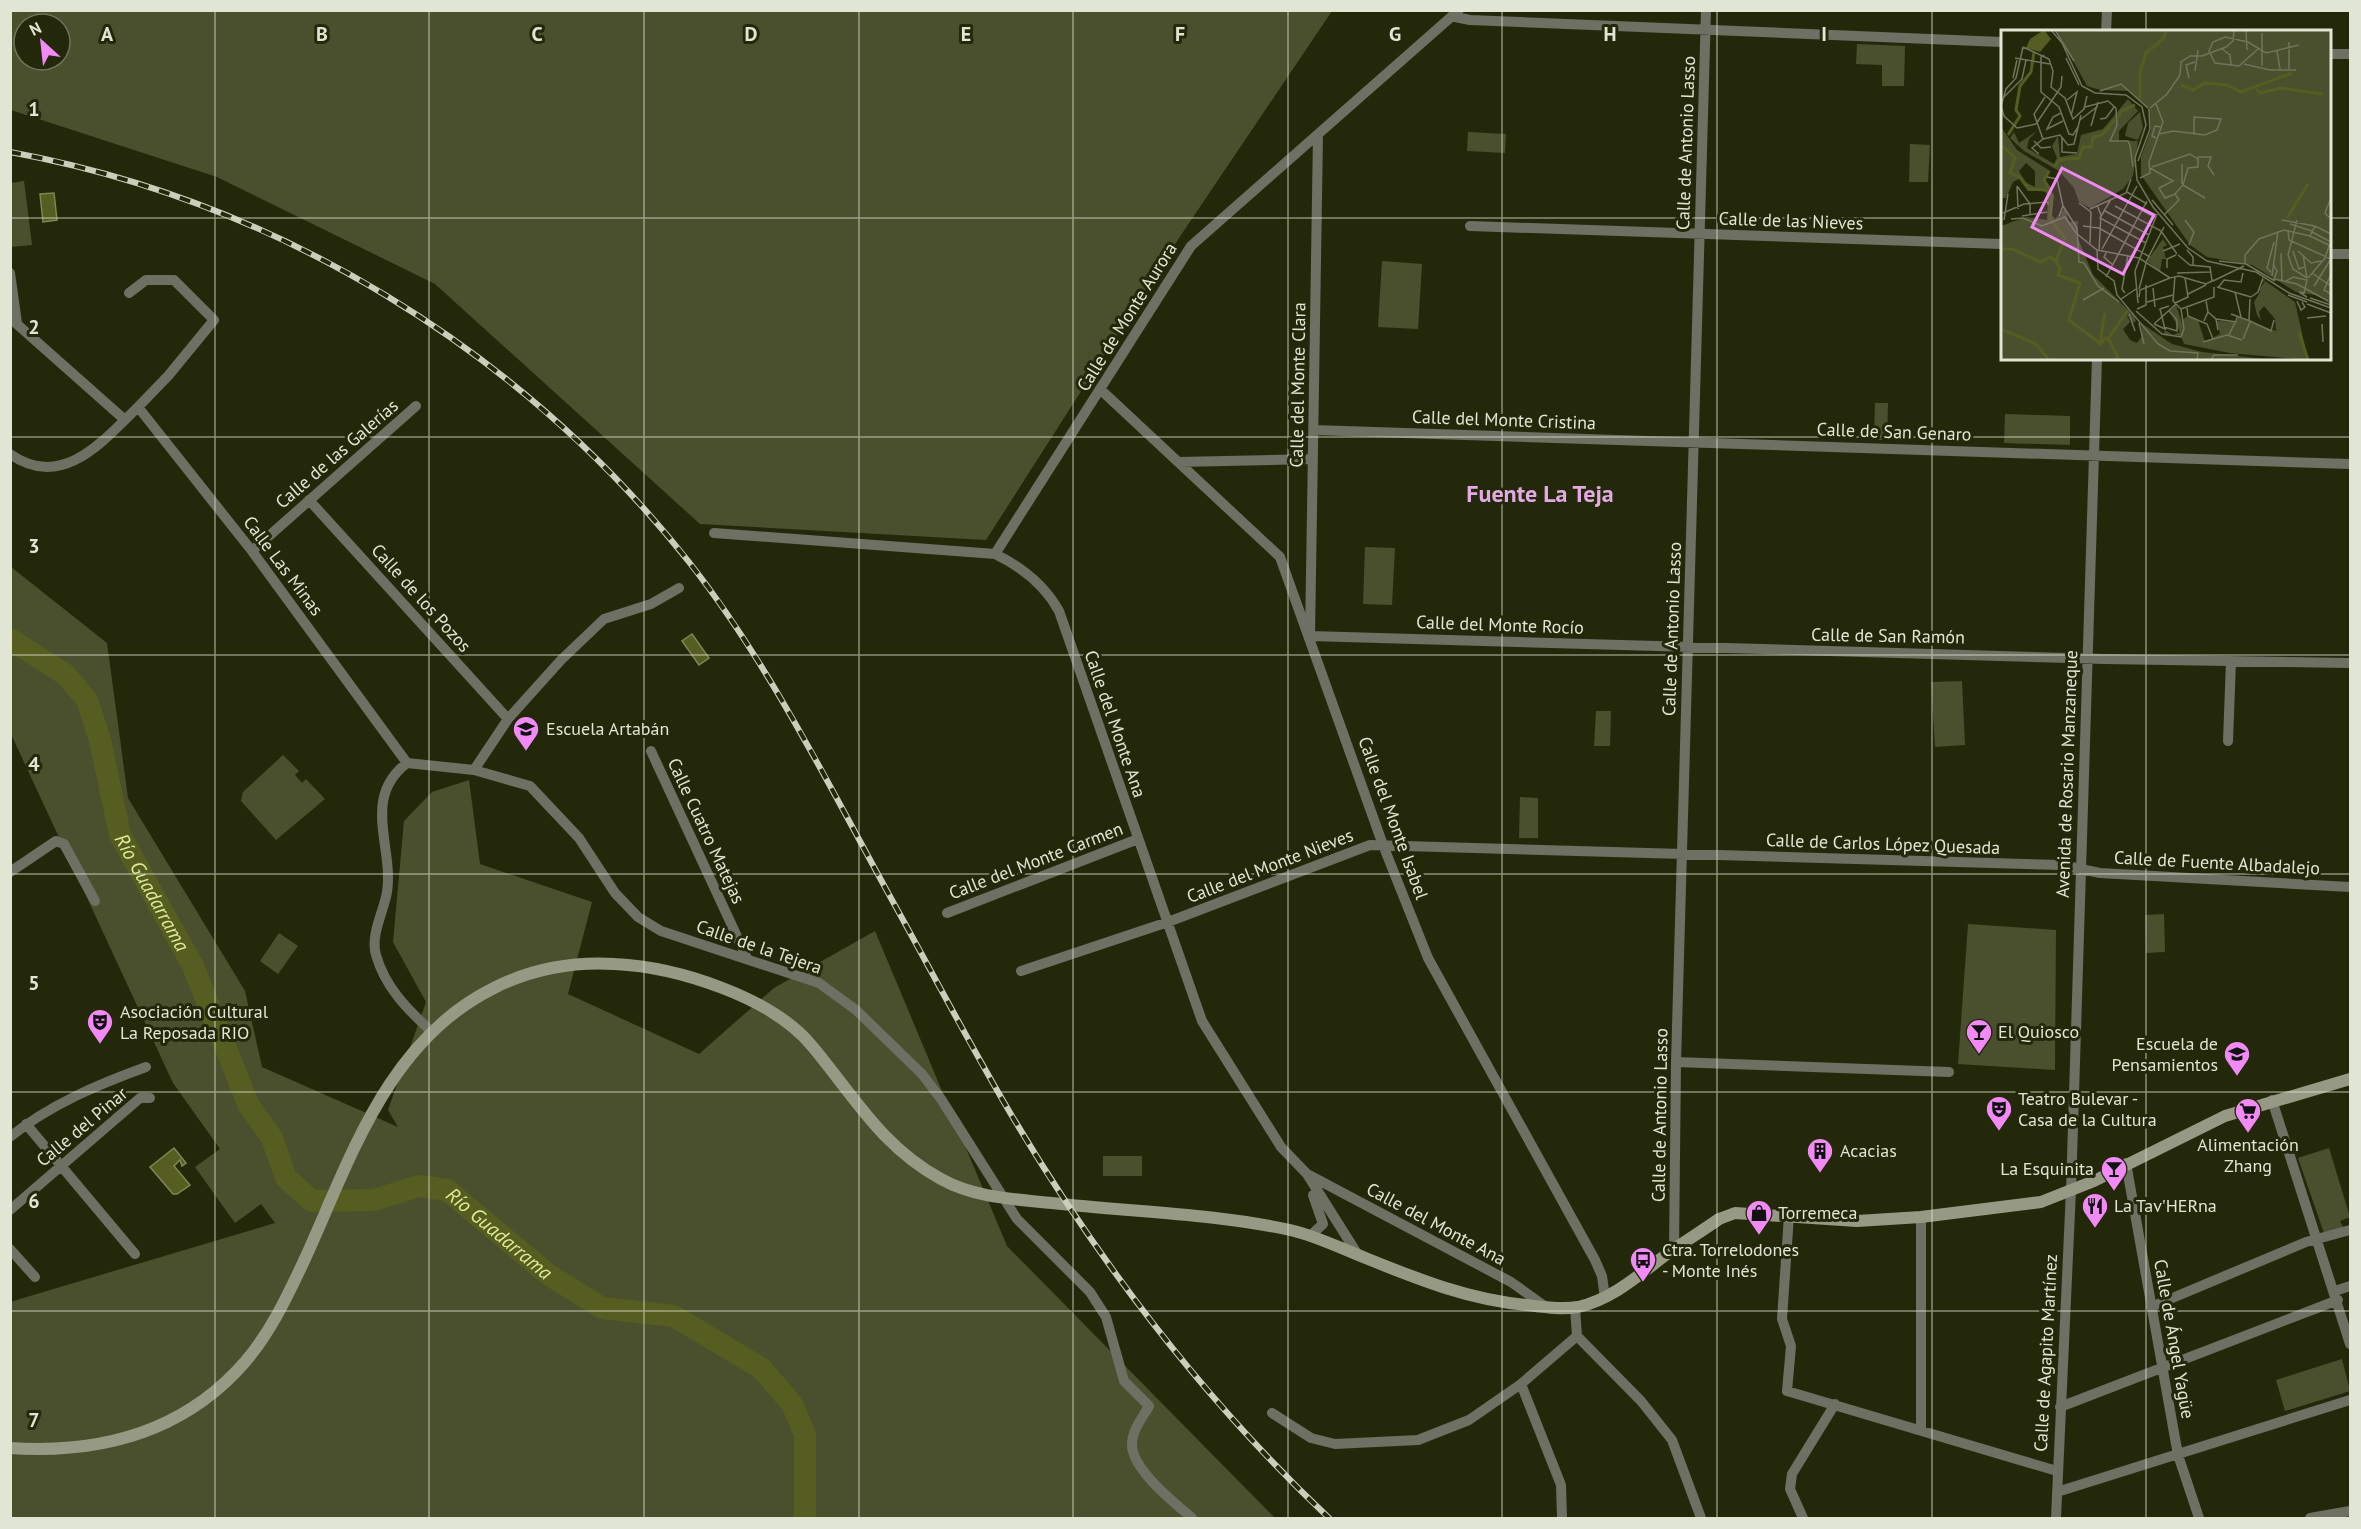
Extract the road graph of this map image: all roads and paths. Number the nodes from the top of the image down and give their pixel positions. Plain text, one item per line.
1 (1706, 10) edge
2 (2107, 10) edge
3 (1457, 14) edge
4 (1706, 28) junction
5 (2106, 30) edge
6 (2001, 42) edge
7 (2331, 54) edge
8 (2350, 54) edge
9 (1318, 135) junction
10 (1470, 226) dead end
11 (1699, 235) junction
12 (2001, 244) edge
13 (2331, 254) edge
14 (2350, 254) edge
15 (10, 273) edge
16 (129, 293) dead end
17 (14, 320) edge
18 (2097, 360) edge
19 (1101, 390) junction
20 (416, 405) dead end
21 (138, 407) junction
22 (125, 420) junction
23 (1314, 430) junction
24 (1694, 442) junction
25 (10, 454) edge
26 (2094, 456) junction
27 (1313, 459) junction
28 (1178, 462) junction
29 (2350, 464) edge
30 (309, 500) junction
31 (714, 533) dead end
32 (252, 550) junction
33 (995, 554) junction
34 (678, 588) dead end
35 (1310, 636) junction
36 (1688, 648) junction
37 (2087, 658) junction
38 (2231, 661) junction
39 (2350, 663) edge
40 (508, 719) junction
41 (2228, 741) dead end
42 (651, 751) dead end
43 (407, 764) junction
44 (474, 770) junction
45 (1138, 839) junction
46 (1383, 845) junction
47 (1683, 855) junction
48 (2081, 868) junction
49 (10, 872) edge
50 (2350, 886) edge
51 (95, 901) dead end
52 (947, 913) dead end
53 (1168, 922) junction
54 (747, 958) junction
55 (1021, 970) dead end
56 (431, 1031) junction
57 (1676, 1062) junction
58 (146, 1067) dead end
59 (1949, 1072) dead end
60 (2350, 1079) edge
61 (150, 1098) dead end
62 (2272, 1101) junction
63 (26, 1124) junction
64 (10, 1137) edge
65 (2126, 1164) junction
66 (61, 1166) junction
67 (1307, 1174) junction
68 (2071, 1190) junction
69 (10, 1210) edge
70 (1789, 1215) junction
71 (1921, 1217) junction
72 (2350, 1230) edge
73 (1310, 1236) junction
74 (2318, 1239) junction
75 (10, 1249) edge
76 (1674, 1249) junction
77 (135, 1254) dead end
78 (1358, 1255) junction
79 (35, 1277) dead end
80 (2350, 1286) edge
81 (2337, 1296) junction
82 (1605, 1298) junction
83 (1546, 1307) junction
84 (1575, 1308) junction
85 (2151, 1308) junction
86 (1576, 1336) junction
87 (2350, 1344) edge
88 (2161, 1368) junction
89 (1521, 1384) junction
90 (2350, 1400) edge
91 (1835, 1404) junction
92 (2060, 1407) junction
93 (1272, 1413) dead end
94 (1921, 1429) junction
95 (10, 1448) edge
96 (2178, 1455) junction
97 (2057, 1471) junction
98 (2057, 1492) junction
99 (2350, 1511) edge
100 (1192, 1518) edge
101 (1562, 1518) edge
102 (1701, 1518) edge
103 (1803, 1518) edge
104 (2056, 1518) edge
105 (2199, 1518) edge
106 (2310, 1518) edge

1 - 4 street, Calle de Antonio Lasso
2 - 5 street
3 - 4 street
3 - 9 street, Calle de Monte Aurora
4 - 6 street
4 - 11 street, Calle de Antonio Lasso
7 - 8 street
9 - 19 street, Calle de Monte Aurora
9 - 23 street, Calle del Monte Clara
10 - 11 street, Calle de las Nieves
11 - 12 street, Calle de las Nieves
11 - 24 street, Calle de Antonio Lasso
13 - 14 street
15 - 17 street
16 - 21 street
17 - 22 street
18 - 26 street, Avenida de Rosario Manzaneque
19 - 28 street, Calle del Monte Isabel
19 - 33 street, Calle de Monte Aurora
20 - 30 street, Calle de las Galerías
21 - 22 street
21 - 32 street, Calle Las Minas
22 - 25 street
23 - 24 street, Calle del Monte Cristina
23 - 27 street, Calle del Monte Clara
24 - 26 street, Calle de San Genaro
24 - 36 street, Calle de Antonio Lasso
26 - 29 street, Calle de San Genaro
26 - 37 street, Avenida de Rosario Manzaneque
27 - 28 street
27 - 35 street, Calle del Monte Clara
28 - 35 street, Calle del Monte Isabel
30 - 32 street, Calle de las Galerías
30 - 40 street, Calle de los Pozos
31 - 33 street, Calle del Monte Ana
32 - 43 street, Calle Las Minas
33 - 45 street, Calle del Monte Ana
34 - 40 street
35 - 36 street, Calle del Monte Rocío
35 - 46 street, Calle del Monte Isabel
36 - 37 street, Calle de San Ramón
36 - 47 street, Calle de Antonio Lasso
37 - 38 street, Calle de San Ramón
37 - 48 street, Avenida de Rosario Manzaneque
38 - 39 street, Calle de San Ramón
38 - 41 street
40 - 44 street
42 - 54 street, Calle Cuatro Matejas
43 - 44 street, Calle de la Tejera
43 - 56 street
44 - 54 street, Calle de la Tejera
45 - 52 street, Calle del Monte Carmen
45 - 53 street, Calle del Monte Ana
46 - 47 street, Calle del Monte Nieves
46 - 53 street, Calle del Monte Nieves
46 - 82 street, Calle del Monte Isabel
47 - 48 street, Calle de Carlos López Quesada
47 - 57 street, Calle de Antonio Lasso
48 - 50 street, Calle de Fuente Albadalejo
48 - 68 street, Avenida de Rosario Manzaneque
49 - 51 street
53 - 55 street, Calle del Monte Nieves
53 - 67 street, Calle del Monte Ana
54 - 100 street, Calle de la Tejera
56 - 73 main road
56 - 95 main road
57 - 59 street
57 - 76 street, Calle de Antonio Lasso
58 - 63 street
60 - 62 main road
61 - 66 street, Calle del Pinar
62 - 65 main road
62 - 74 street
63 - 64 street
63 - 66 street
65 - 68 main road
65 - 85 street, Calle de Ángel Yagüe
66 - 69 street, Calle del Pinar
66 - 77 street
67 - 73 street, Calle del Monte Ana
67 - 78 street, Calle del Monte Ana
67 - 83 street, Calle del Monte Ana
68 - 71 main road
68 - 92 street, Calle de Agapito Martínez
70 - 71 main road
70 - 76 main road
70 - 91 street
71 - 94 street
72 - 74 street
73 - 78 main road
74 - 81 street
74 - 85 street
75 - 79 street
76 - 82 main road
78 - 83 main road
80 - 81 street
81 - 87 street
81 - 88 street
82 - 84 main road
83 - 84 main road
84 - 86 street
85 - 88 street, Calle de Ángel Yagüe
86 - 89 street
86 - 102 street
88 - 92 street
88 - 96 street, Calle de Ángel Yagüe
89 - 93 street
89 - 101 street
90 - 96 street
91 - 94 street
91 - 103 street
92 - 97 street, Calle de Agapito Martínez
94 - 97 street
96 - 98 street
96 - 105 street, Calle de Ángel Yagüe
97 - 98 street, Calle de Agapito Martínez
98 - 104 street, Calle de Agapito Martínez
99 - 106 street

